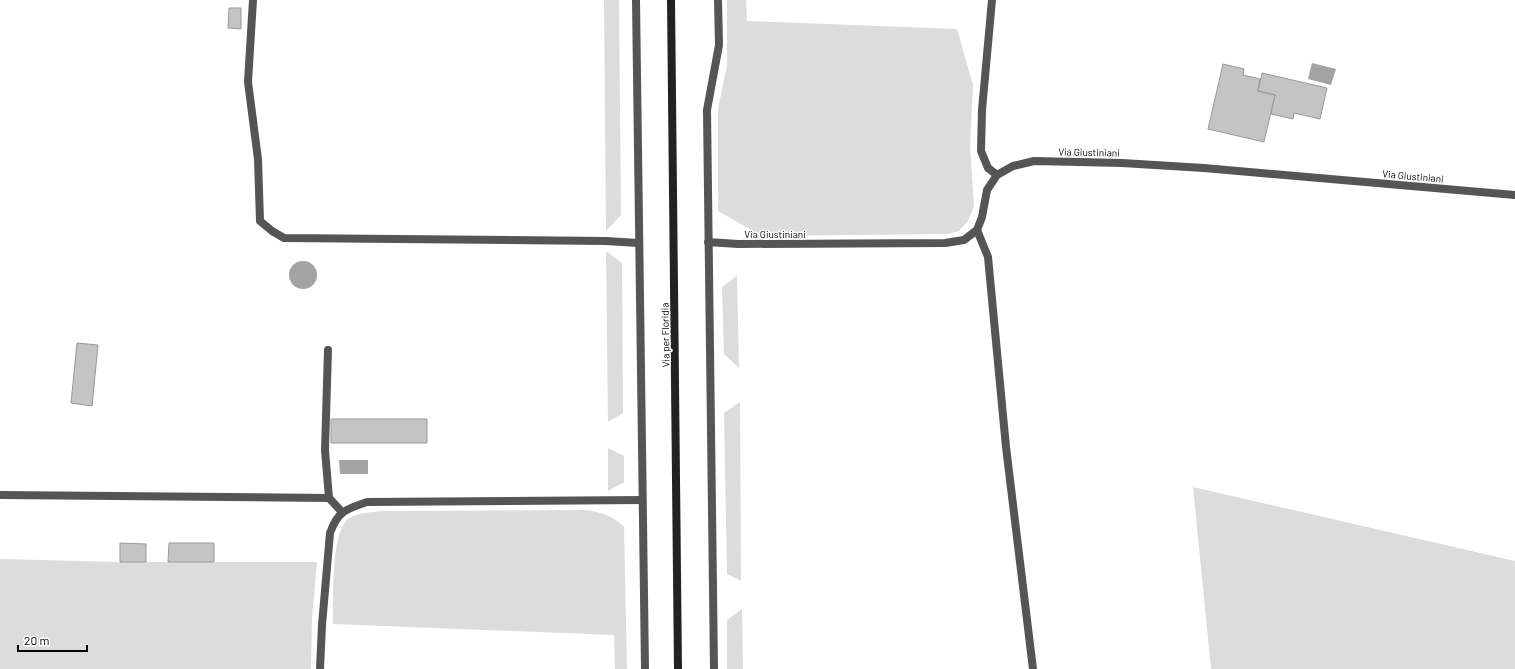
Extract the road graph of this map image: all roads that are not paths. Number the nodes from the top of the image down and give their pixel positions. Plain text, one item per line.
1 (253, 0) edge
2 (636, 0) edge
3 (671, 0) edge
4 (718, 0) edge
5 (992, 0) edge
6 (997, 175) junction
7 (1515, 195) edge
8 (977, 230) junction
9 (708, 242) junction
10 (638, 243) junction
11 (328, 350) dead end
12 (0, 495) edge
13 (329, 498) junction
14 (642, 500) junction
15 (342, 512) junction
16 (320, 669) edge
17 (644, 669) edge
18 (678, 669) edge
19 (714, 669) edge
20 (1033, 669) edge

1 - 10 street
2 - 10 street
3 - 18 main road, Via per Floridia
4 - 9 street
5 - 6 street
6 - 7 street, Via Giustiniani
6 - 8 street
8 - 9 street, Via Giustiniani
8 - 20 street
9 - 19 street
10 - 14 street
11 - 13 street
12 - 13 street
13 - 15 street
14 - 15 street
14 - 17 street
15 - 16 street

